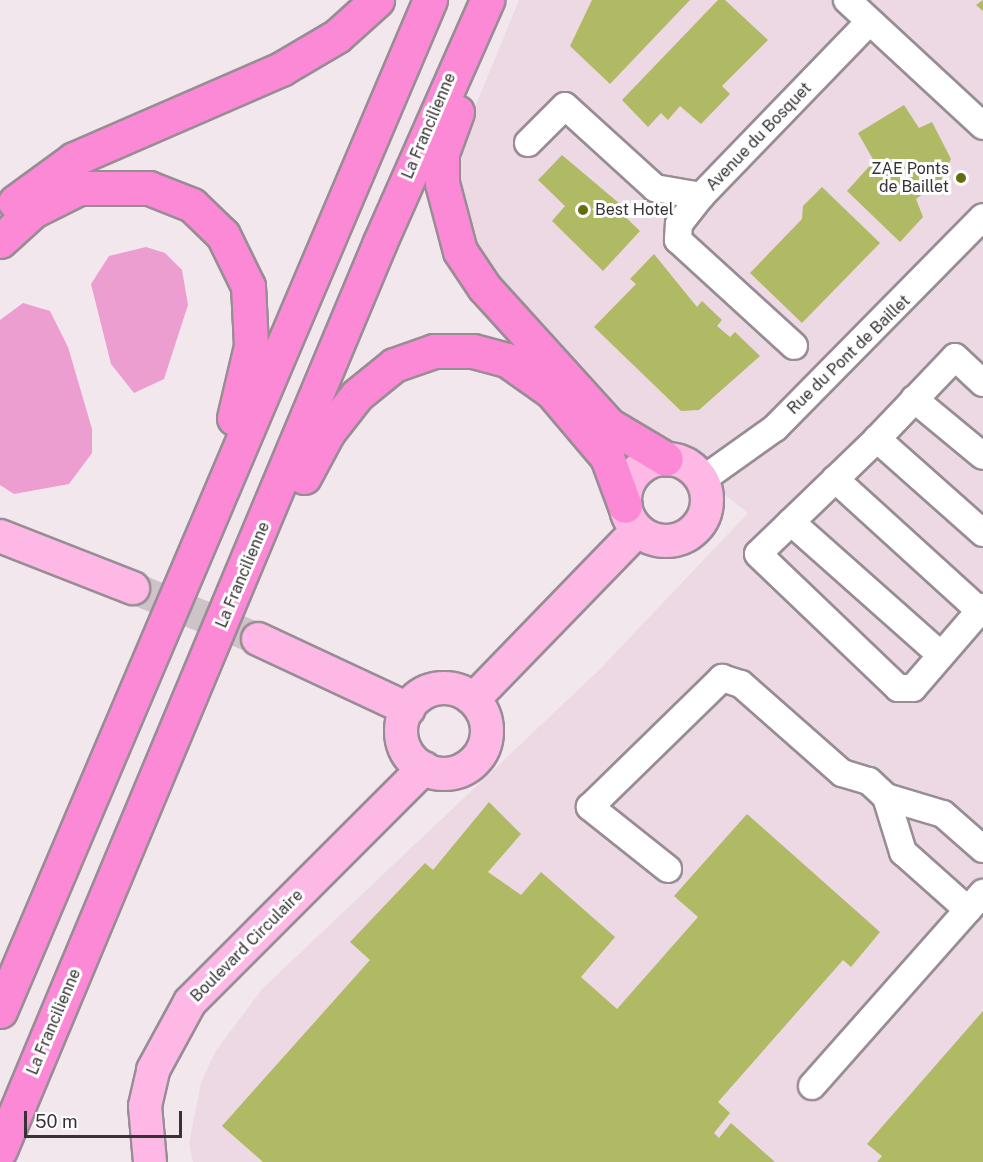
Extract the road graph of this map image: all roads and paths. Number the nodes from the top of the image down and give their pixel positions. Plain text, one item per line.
1 (377, 0) edge
2 (430, 0) edge
3 (488, 0) edge
4 (847, 0) edge
5 (869, 22) junction
6 (455, 66) junction
7 (983, 126) edge
8 (528, 143) dead end
9 (701, 196) junction
10 (0, 217) edge
11 (983, 217) edge
12 (0, 241) edge
13 (794, 346) dead end
14 (983, 383) edge
15 (915, 399) junction
16 (877, 439) junction
17 (983, 456) edge
18 (666, 459) junction
19 (835, 479) junction
20 (702, 480) junction
21 (631, 518) junction
22 (791, 522) junction
23 (0, 525) edge
24 (983, 533) edge
25 (0, 536) edge
26 (62, 558) junction
27 (251, 558) junction
28 (132, 588) tunnel mouth
29 (981, 609) edge
30 (258, 639) tunnel mouth
31 (941, 655) junction
32 (474, 699) junction
33 (408, 709) junction
34 (424, 768) junction
35 (886, 797) junction
36 (85, 812) junction
37 (983, 849) edge
38 (668, 869) dead end
39 (975, 902) edge
40 (0, 1011) edge
41 (812, 1086) dead end
42 (0, 1150) edge
43 (150, 1162) edge

1 - 10 highway
2 - 36 highway
3 - 6 highway, La Francilienne
4 - 5 street
5 - 7 street
5 - 9 street, Avenue du Bosquet
6 - 18 highway
6 - 27 highway, La Francilienne
8 - 9 street, Avenue du Bosquet
9 - 13 street
11 - 20 street, Rue du Pont de Baillet
12 - 36 highway
14 - 15 street
15 - 16 street
15 - 17 street
16 - 19 street
16 - 24 street
18 - 20 main road
18 - 21 main road
19 - 22 street
19 - 29 street
20 - 21 main road
21 - 27 highway
21 - 32 main road
22 - 31 street
22 - 31 street
23 - 26 main road
25 - 26 main road
26 - 28 main road
27 - 42 highway, La Francilienne
29 - 31 street
30 - 33 main road
32 - 33 main road
32 - 34 main road
33 - 34 main road
34 - 43 main road, Boulevard Circulaire
35 - 37 street
35 - 38 street
35 - 39 street
36 - 40 highway
39 - 41 street

